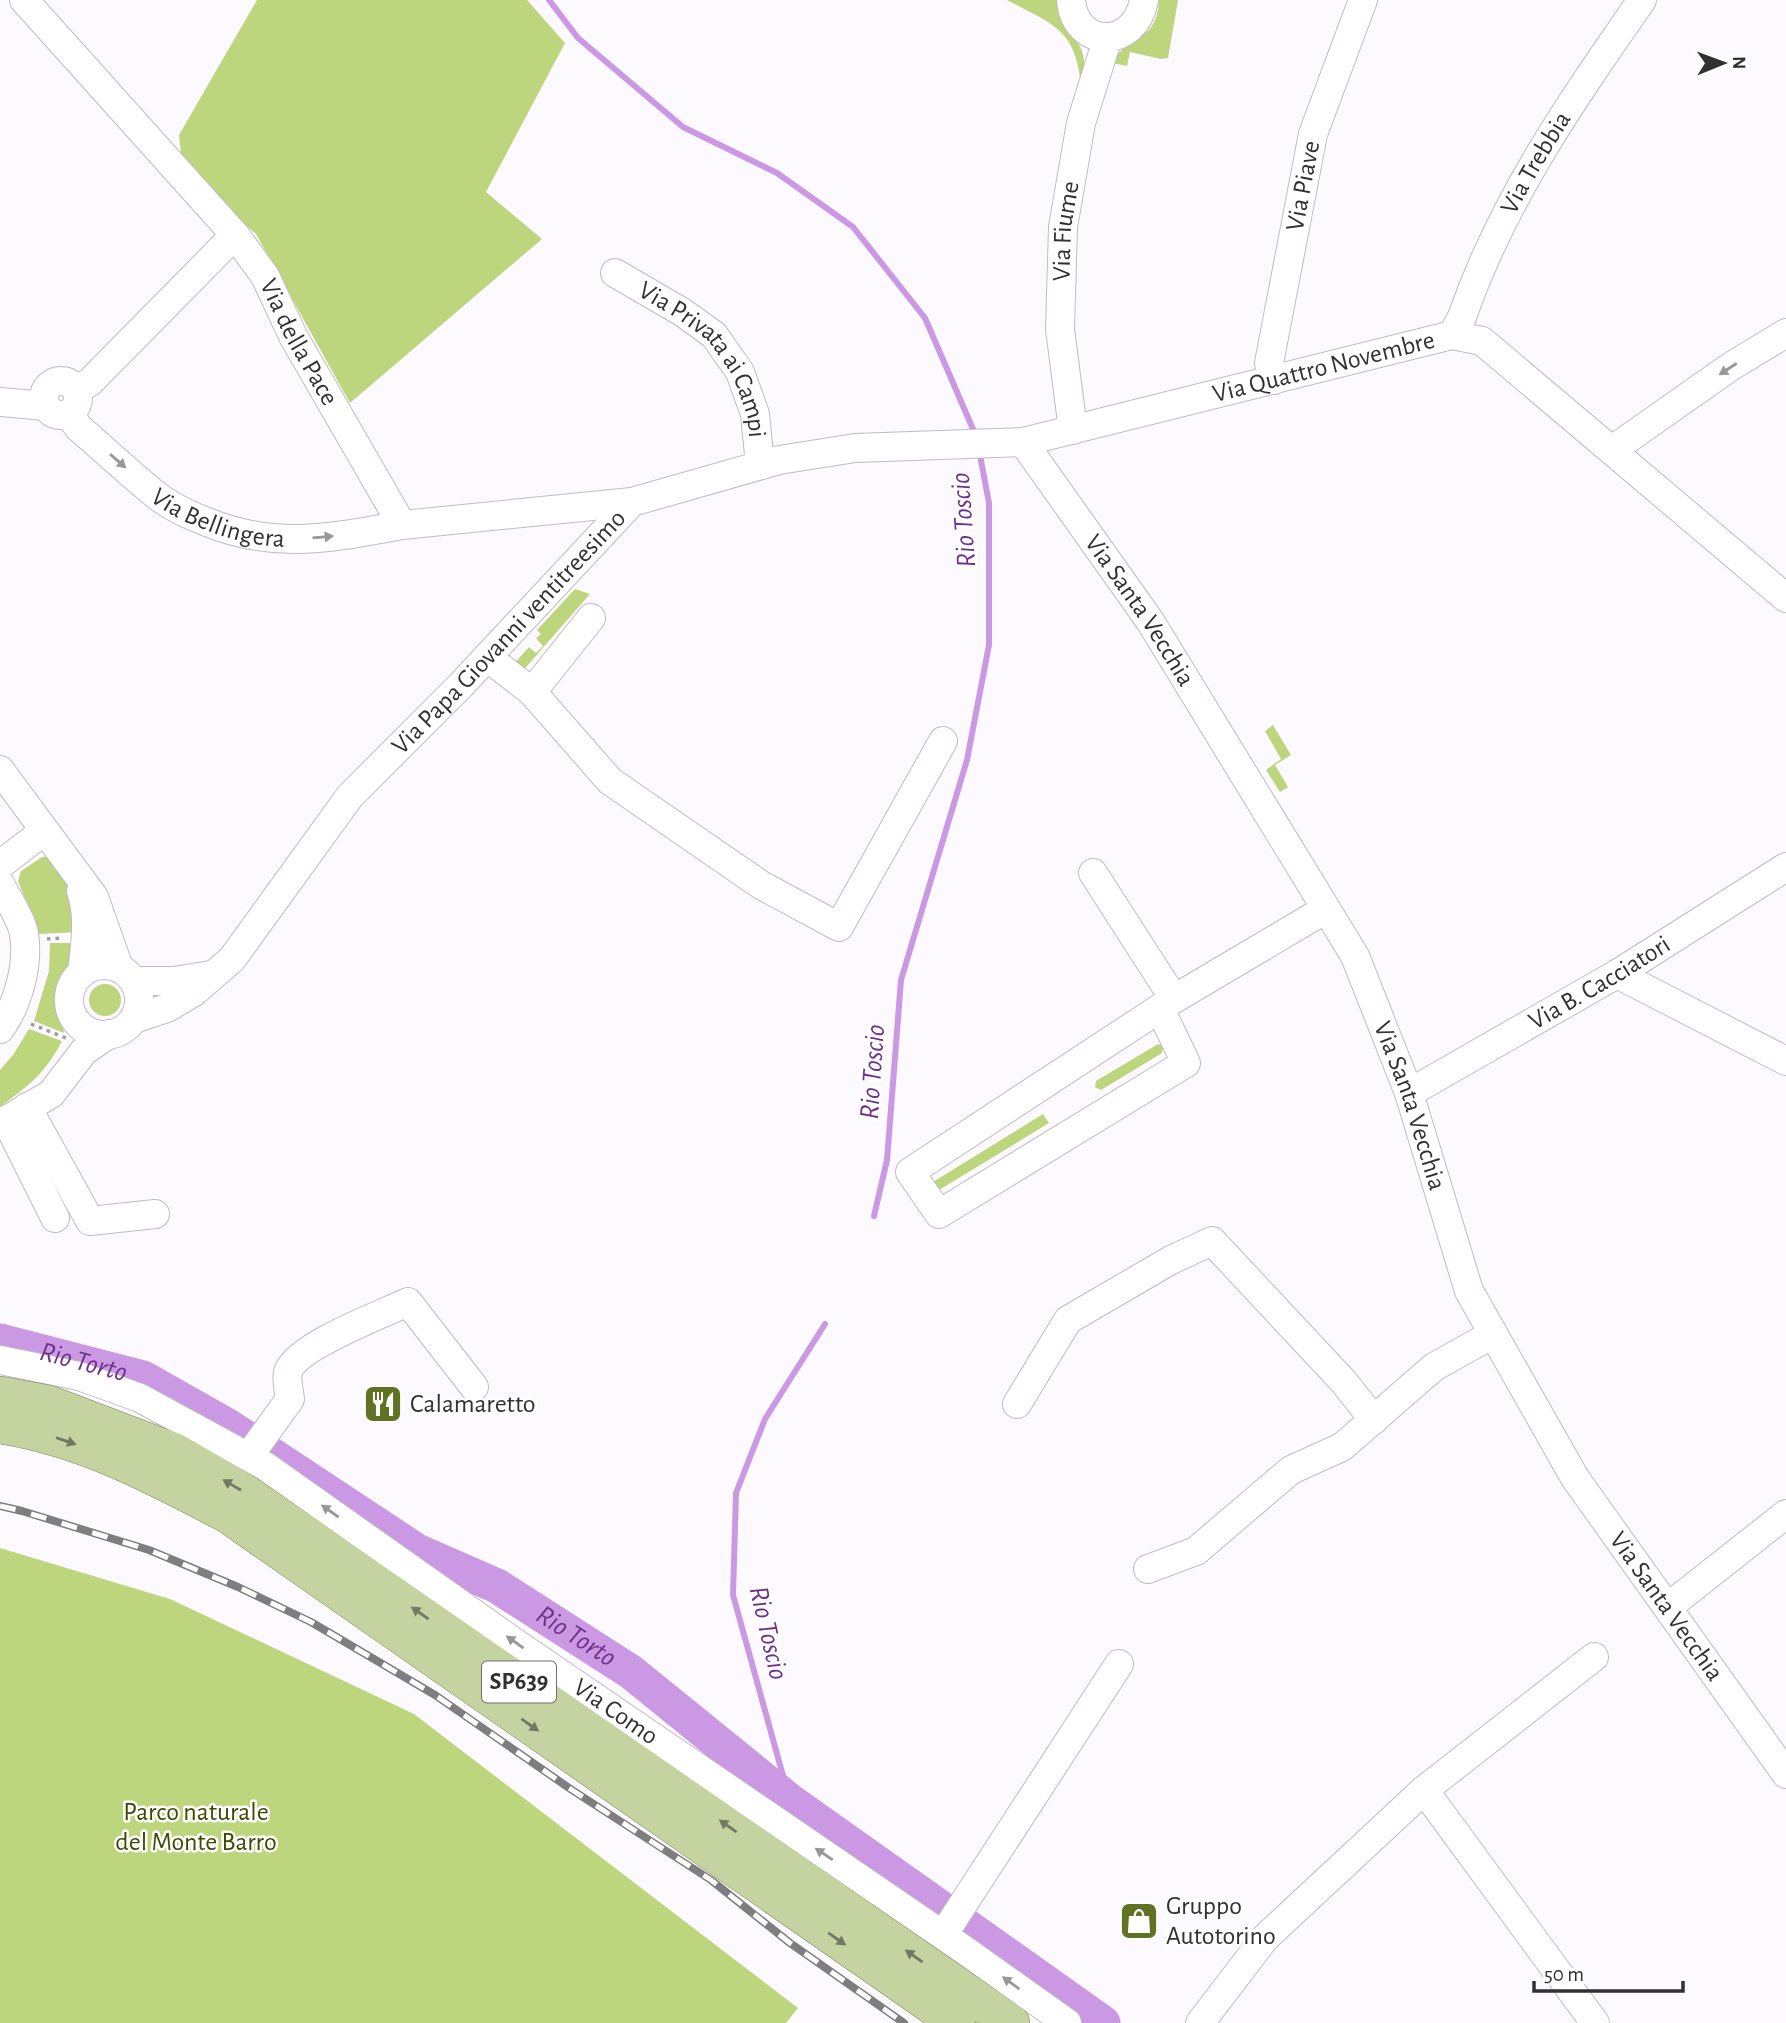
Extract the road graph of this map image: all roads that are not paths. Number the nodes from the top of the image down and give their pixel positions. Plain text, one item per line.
1 (24, 0) edge
2 (1071, 0) edge
3 (1144, 0) edge
4 (1363, 0) edge
5 (1642, 0) edge
6 (1108, 37) junction
7 (234, 235) junction
8 (615, 273) dead end
9 (1786, 333) edge
10 (1452, 335) junction
11 (1274, 380) junction
12 (0, 402) edge
13 (64, 403) junction
14 (1073, 430) junction
15 (1023, 442) junction
16 (1612, 450) junction
17 (760, 466) junction
18 (632, 502) junction
19 (402, 525) junction
20 (1786, 598) edge
21 (591, 618) dead end
22 (487, 657) junction
23 (532, 692) junction
24 (943, 741) dead end
25 (0, 770) edge
26 (44, 831) junction
27 (0, 865) edge
28 (1786, 867) edge
29 (72, 869) junction
30 (1093, 873) dead end
31 (0, 884) edge
32 (1326, 908) junction
33 (82, 973) junction
34 (127, 974) junction
35 (214, 974) junction
36 (1617, 974) junction
37 (1167, 1004) junction
38 (8, 1006) edge
39 (71, 1009) junction
40 (134, 1018) junction
41 (109, 1034) junction
42 (1786, 1061) edge
43 (1409, 1093) junction
44 (11, 1117) edge
45 (155, 1214) dead end
46 (55, 1218) dead end
47 (1493, 1334) junction
48 (0, 1360) edge
49 (474, 1387) dead end
50 (0, 1395) edge
51 (1017, 1404) dead end
52 (1374, 1420) junction
53 (0, 1425) edge
54 (255, 1448) junction
55 (1786, 1514) edge
56 (1148, 1569) dead end
57 (1668, 1607) junction
58 (1594, 1657) dead end
59 (1119, 1664) dead end
60 (1785, 1769) edge
61 (1424, 1790) junction
62 (953, 1921) junction
63 (957, 2023) edge
64 (1011, 2023) edge
65 (1067, 2023) edge
66 (1200, 2023) edge
67 (1595, 2023) edge

1 - 7 street, Via della Pace
2 - 6 street
3 - 6 street
4 - 11 street, Via Piave
5 - 10 street, Via Trebbia
6 - 14 street, Via Fiume
7 - 13 street
7 - 19 street, Via della Pace
8 - 17 street, Via Privata ai Campi
9 -> 16 street
10 - 11 street, Via Quattro Novembre
10 - 16 street, Via Quattro Novembre
11 - 14 street, Via Quattro Novembre
12 - 13 street
13 -> 19 street, Via Bellingera
14 - 15 street, Via Quattro Novembre
15 - 17 street, Via Papa Giovanni ventitreesimo
15 - 32 street, Via Santa Vecchia
16 - 20 street, Via Quattro Novembre
17 - 18 street, Via Papa Giovanni ventitreesimo
18 - 19 street
18 - 22 street, Via Papa Giovanni ventitreesimo
21 - 23 street
22 - 23 street
22 - 35 street, Via Papa Giovanni ventitreesimo
23 - 24 street
25 - 26 street
26 - 27 street
26 - 29 street
28 - 36 street, Via B. Cacciatori
29 - 33 street
29 - 34 street
30 - 37 street
31 - 38 street
32 - 37 street
32 - 43 street, Via Santa Vecchia
33 - 34 street
33 - 39 street
34 - 35 street
34 - 40 street
35 - 40 street, Via Papa Giovanni ventitreesimo
36 - 42 street
36 - 43 street, Via B. Cacciatori
37 - 37 street
39 - 41 street
39 - 44 street
40 - 41 street
41 - 44 street
43 - 47 street, Via Santa Vecchia
44 - 45 street
44 - 46 street
47 - 52 street
47 - 57 street, Via Santa Vecchia
48 - 54 street, Via Como
49 - 54 street
64 -> 50 main road, SP639
51 - 52 street
52 - 56 street
53 -> 63 main road, SP639
62 -> 54 street, Via Como
55 - 57 street
57 - 60 street, Via Santa Vecchia
58 - 61 street
59 - 62 street
61 - 66 street
61 - 67 street
65 -> 62 street, Via Como

